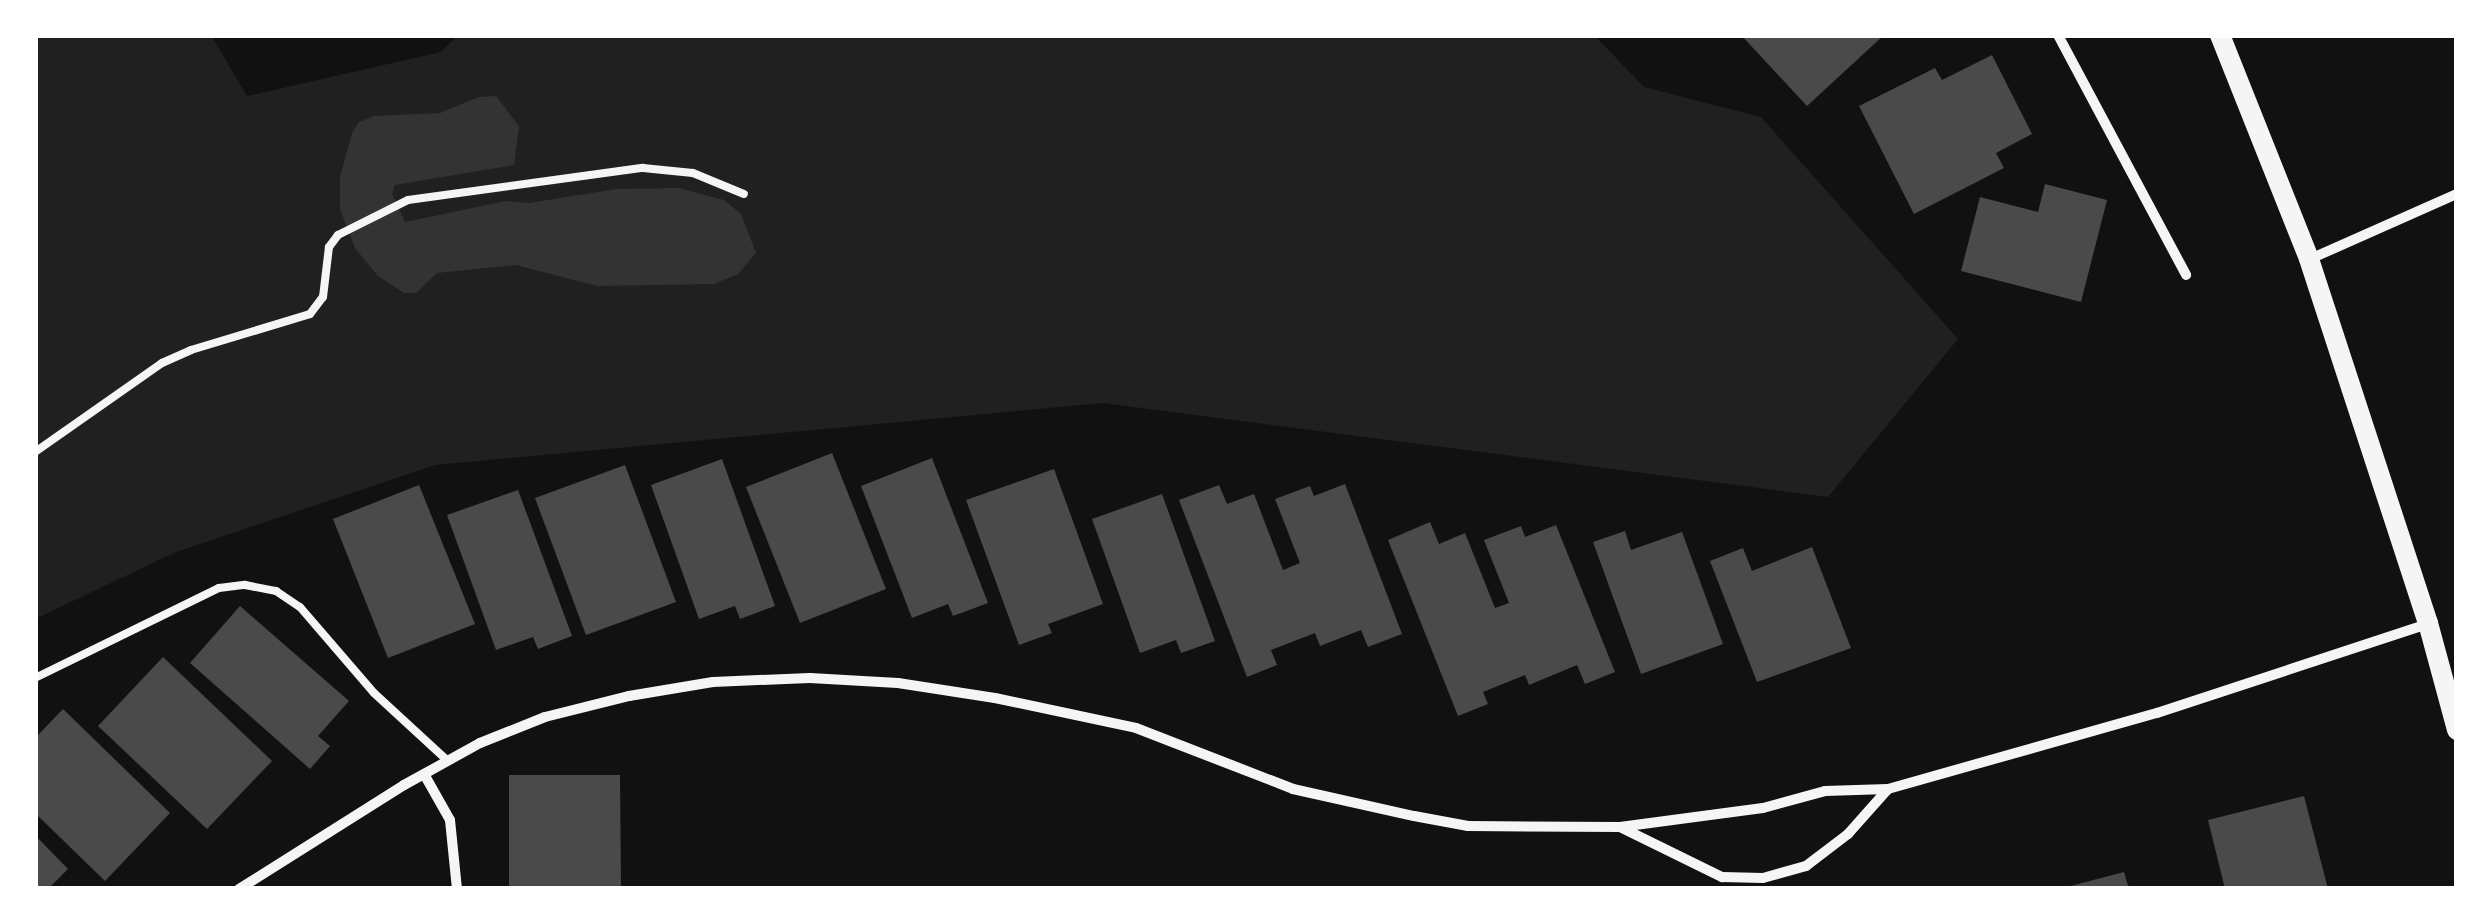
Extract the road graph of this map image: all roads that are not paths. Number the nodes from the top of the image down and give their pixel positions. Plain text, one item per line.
1 (2058, 35) edge
2 (2220, 35) edge
3 (744, 194) dead end
4 (2457, 194) edge
5 (2309, 260) junction
6 (2186, 275) dead end
7 (35, 452) edge
8 (2428, 623) junction
9 (35, 678) edge
10 (2457, 730) edge
11 (448, 761) junction
12 (424, 774) junction
13 (1888, 788) junction
14 (1620, 828) junction
15 (239, 889) edge
16 (457, 889) edge

1 - 6 street
2 - 5 main road
3 - 7 lane
4 - 5 street
5 - 8 main road
8 - 10 main road
8 - 13 street
9 - 11 lane
11 - 12 street
11 - 14 street
12 - 15 street
12 - 16 street
13 - 14 street
13 - 14 street

